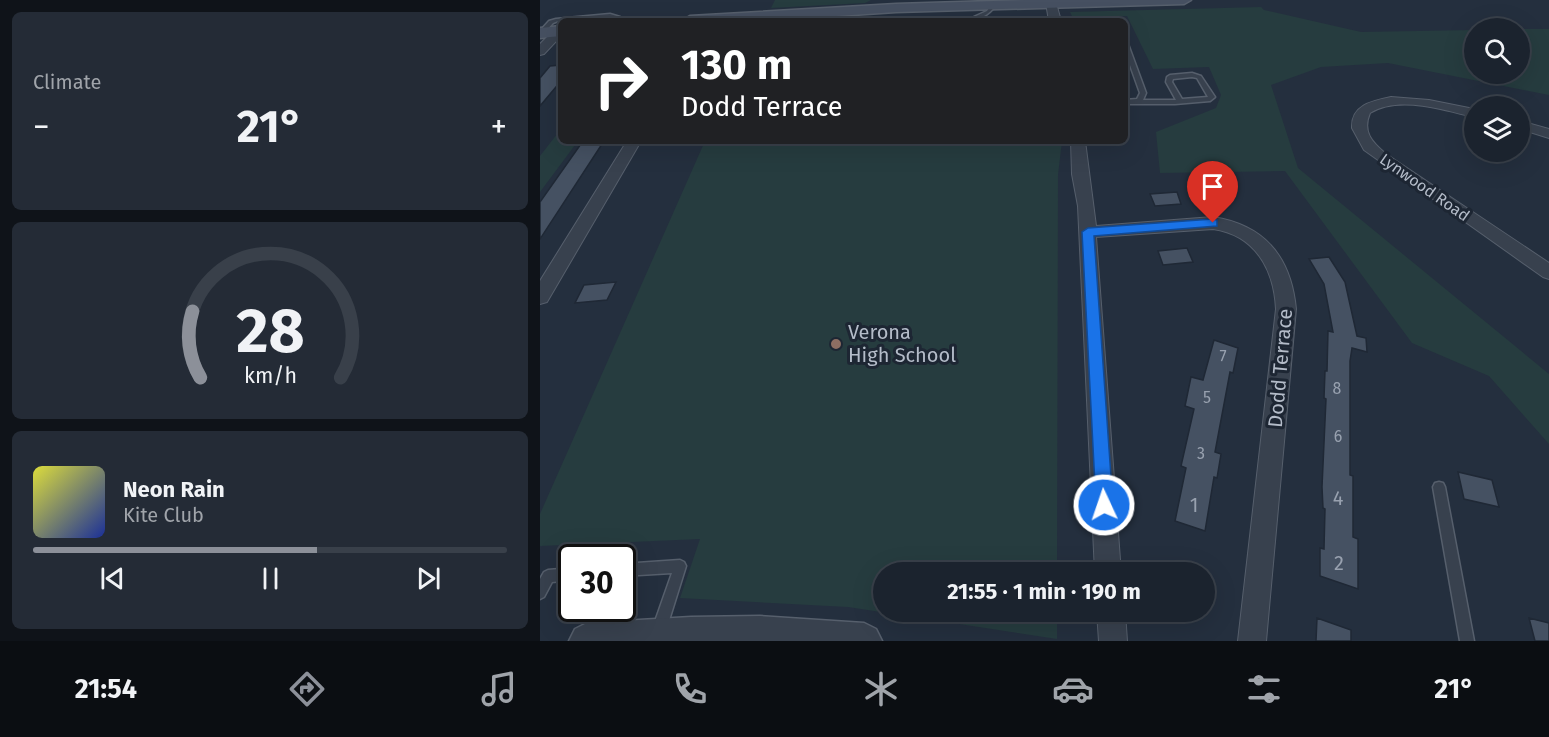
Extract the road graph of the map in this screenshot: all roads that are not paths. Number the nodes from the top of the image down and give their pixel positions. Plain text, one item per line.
1 (1184, 0) edge
2 (1051, 3) junction
3 (994, 5) junction
4 (809, 13) junction
5 (584, 18) edge
6 (618, 18) edge
7 (736, 18) edge
8 (826, 18) edge
9 (976, 18) edge
10 (1054, 18) edge
11 (558, 20) edge
12 (558, 31) edge
13 (541, 33) edge
14 (558, 33) edge
15 (540, 51) edge
16 (1128, 52) edge
17 (1139, 101) junction
18 (1180, 101) junction
19 (1128, 102) edge
20 (1464, 111) edge
21 (1530, 128) edge
22 (1549, 134) edge
23 (632, 144) edge
24 (1078, 144) edge
25 (1088, 232) junction
26 (1549, 272) edge
27 (540, 297) edge
28 (1439, 487) dead end
29 (1107, 562) edge
30 (636, 569) edge
31 (558, 575) edge
32 (540, 593) edge
33 (1112, 622) edge
34 (657, 636) junction
35 (587, 641) edge
36 (864, 641) edge
37 (1113, 641) edge
38 (1252, 641) edge
39 (1467, 641) edge

1 - 2 main road
2 - 3 main road
2 - 10 street
3 - 4 main road
3 - 9 lane
4 - 7 main road
4 - 8 lane
5 - 6 lane
11 - 13 lane
12 - 13 main road
14 - 15 street
16 - 17 lane
17 - 18 lane
17 - 19 lane
18 - 18 lane
20 - 26 street, Lynwood Road
21 - 22 street
23 - 27 street
24 - 25 street
25 - 29 street
25 - 38 street, Dodd Terrace
28 - 39 lane
30 - 34 lane
31 - 32 lane
33 - 37 street
34 - 35 street
34 - 36 street

